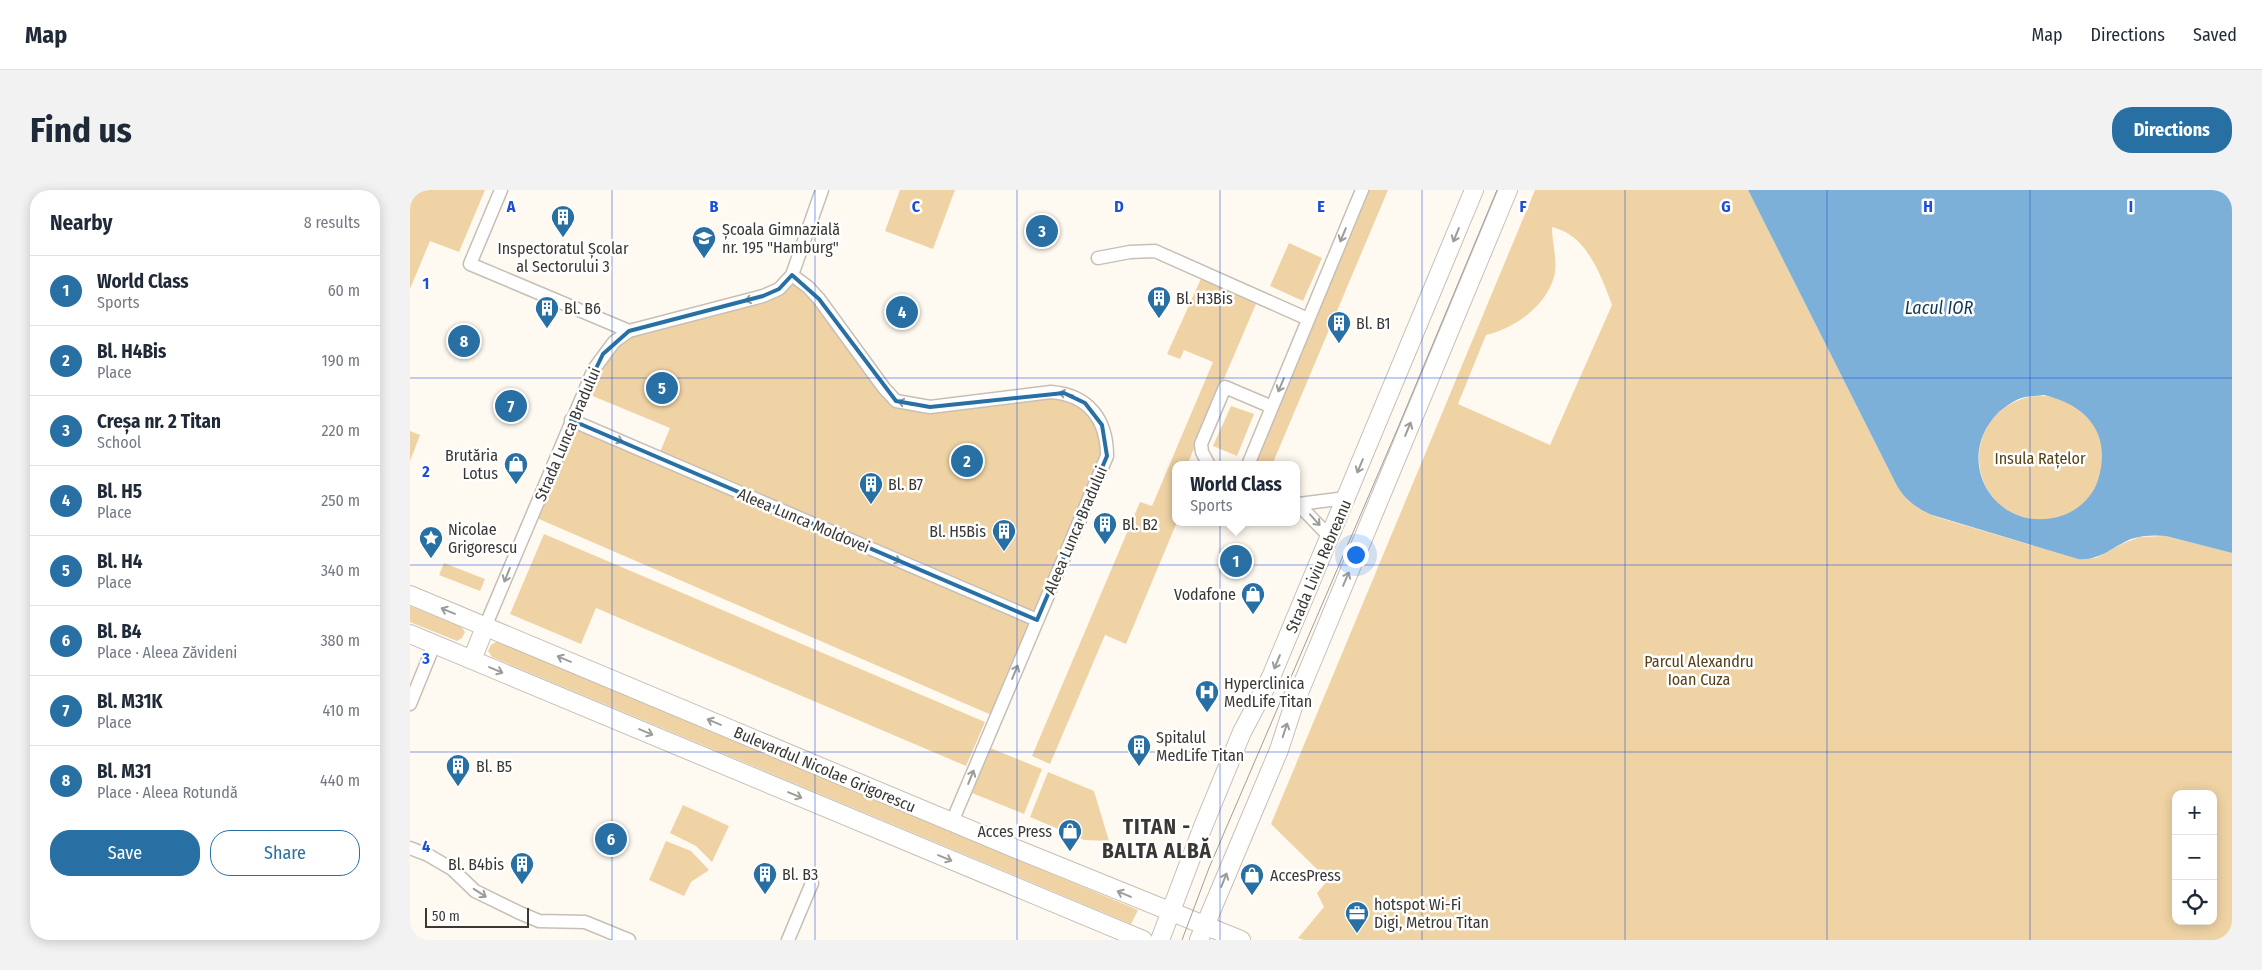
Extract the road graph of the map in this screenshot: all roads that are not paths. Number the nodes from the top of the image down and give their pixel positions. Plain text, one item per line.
1 (501, 190) edge
2 (822, 190) edge
3 (1362, 190) edge
4 (1474, 190) edge
5 (1508, 190) edge
6 (1098, 258) dead end
7 (792, 275) junction
8 (1308, 319) junction
9 (630, 331) junction
10 (1272, 407) junction
11 (571, 420) junction
12 (1207, 461) edge
13 (1250, 461) edge
14 (1346, 498) junction
15 (1300, 503) edge
16 (1300, 505) edge
17 (1330, 537) junction
18 (410, 595) edge
19 (1037, 620) junction
20 (485, 627) junction
21 (410, 634) edge
22 (434, 645) junction
23 (472, 660) junction
24 (410, 704) edge
25 (952, 822) junction
26 (410, 848) edge
27 (812, 883) dead end
28 (1170, 912) junction
29 (1202, 933) edge
30 (629, 940) edge
31 (788, 940) edge
32 (1143, 940) edge
33 (1160, 940) edge
34 (1241, 940) edge

1 - 9 street
2 - 7 street, Strada Lunca Bradului
3 -> 8 street
4 -> 14 main road, Strada Liviu Rebreanu
29 -> 5 main road, Strada Liviu Rebreanu
6 - 8 street
7 -> 9 street, Strada Lunca Bradului
19 -> 7 street, Aleea Lunca Bradului
8 -> 10 street
9 - 11 street, Strada Lunca Bradului
10 - 12 street
10 - 13 street
11 -> 19 street, Aleea Lunca Moldovei
11 -> 20 street, Strada Lunca Bradului
14 - 15 street
14 - 17 main road, Strada Liviu Rebreanu
16 -> 17 street
17 -> 28 main road, Strada Liviu Rebreanu
20 -> 18 main road, Bulevardul Nicolae Grigorescu
25 -> 19 street, Aleea Lunca Bradului
20 - 23 main road
25 -> 20 main road, Bulevardul Nicolae Grigorescu
21 - 22 main road
22 - 23 main road
22 - 24 street
23 -> 32 main road
28 -> 25 main road, Bulevardul Nicolae Grigorescu
26 -> 30 street
27 - 31 street
28 - 29 main road, Bulevardul Nicolae Grigorescu
28 - 33 main road, Strada Liviu Rebreanu
29 - 34 main road, Bulevardul Nicolae Grigorescu

